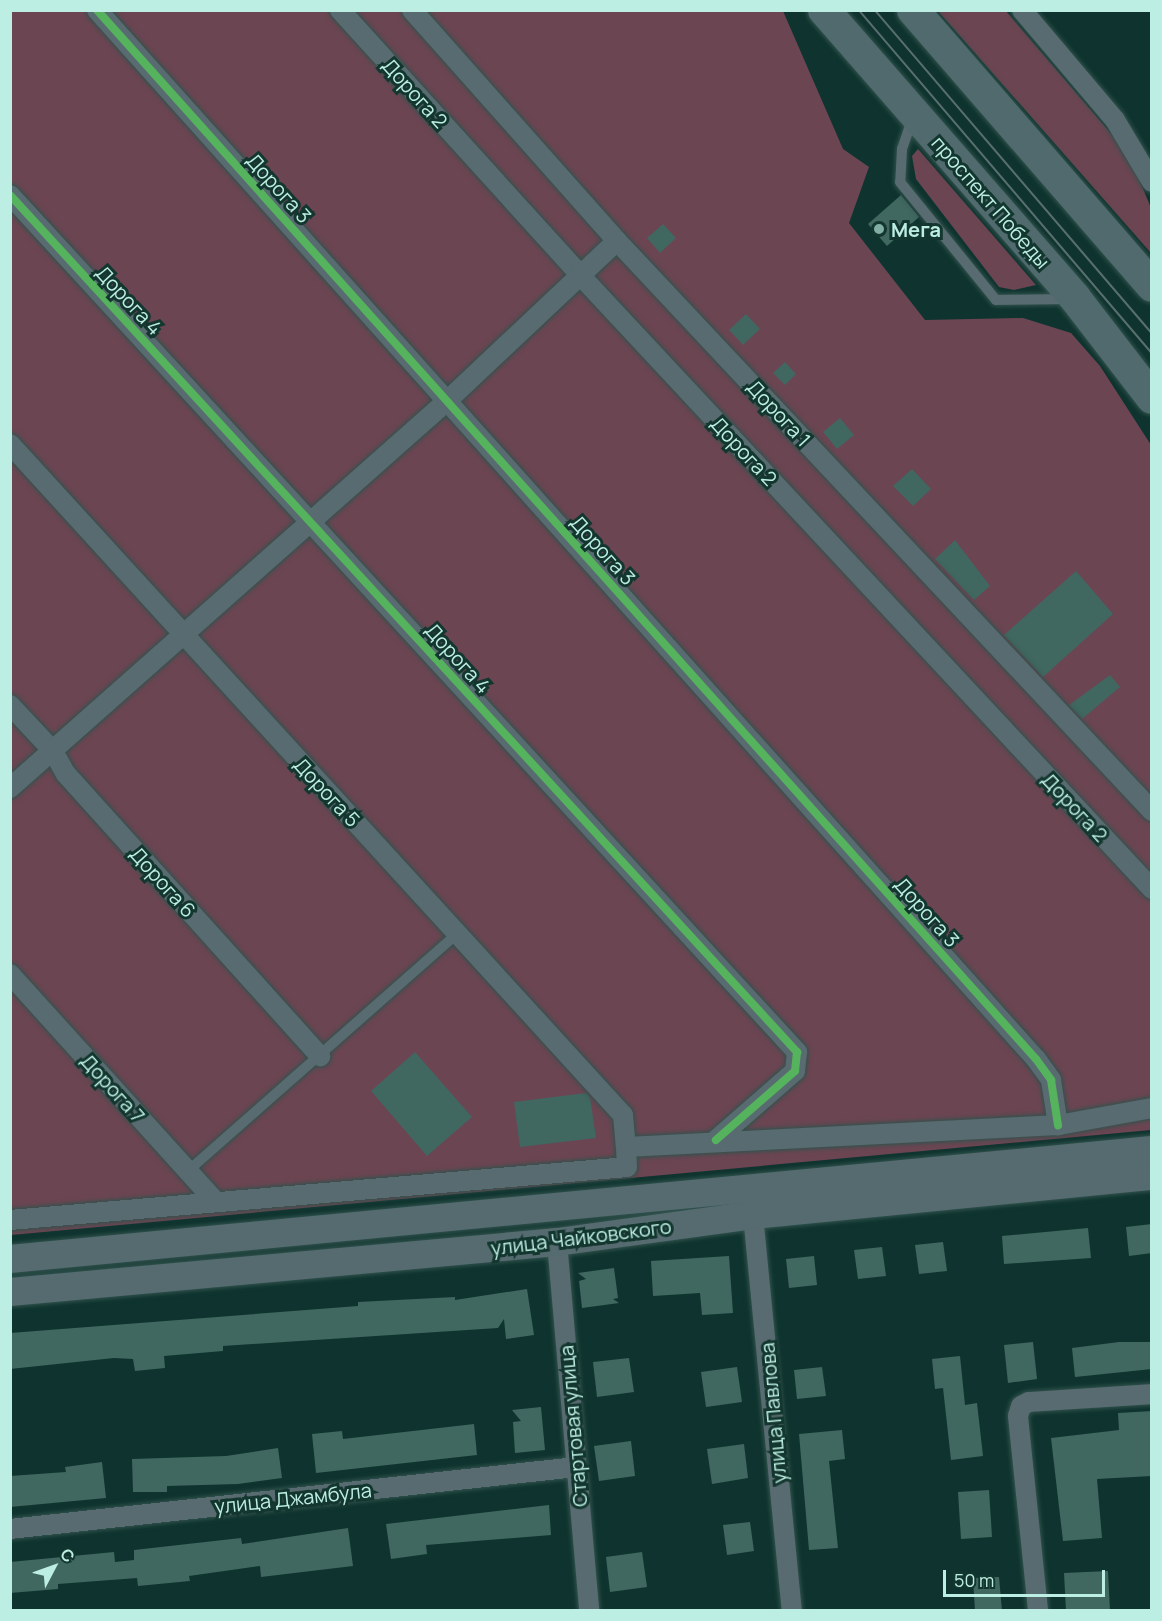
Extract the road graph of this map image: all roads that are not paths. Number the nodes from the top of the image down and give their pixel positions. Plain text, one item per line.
1 (98, 10) edge
2 (340, 10) edge
3 (412, 10) edge
4 (824, 10) edge
5 (913, 10) edge
6 (1022, 10) edge
7 (914, 114) junction
8 (1149, 175) edge
9 (10, 195) edge
10 (617, 241) junction
11 (579, 274) junction
12 (1152, 286) edge
13 (1075, 298) junction
14 (1152, 398) edge
15 (447, 401) junction
16 (10, 444) edge
17 (311, 522) junction
18 (183, 636) junction
19 (10, 705) edge
20 (53, 751) junction
21 (10, 788) edge
22 (1152, 811) edge
23 (1152, 891) edge
24 (1152, 906) edge
25 (458, 934) junction
26 (10, 974) edge
27 (320, 1056) junction
28 (1152, 1108) edge
29 (1058, 1125) junction
30 (716, 1140) junction
31 (626, 1147) junction
32 (1152, 1150) edge
33 (188, 1171) junction
34 (1152, 1176) edge
35 (216, 1202) junction
36 (753, 1215) junction
37 (10, 1220) edge
38 (557, 1242) junction
39 (10, 1259) edge
40 (10, 1292) edge
41 (1152, 1394) edge
42 (576, 1467) junction
43 (10, 1529) edge
44 (590, 1611) edge
45 (792, 1611) edge
46 (1038, 1611) edge

1 - 15 street, Дорога 3
2 - 11 street, Дорога 2
3 - 10 street, Дорога 1
4 - 7 main road, проспект Победы
5 - 12 main road
6 - 8 street
7 - 13 main road, проспект Победы
7 - 13 lane
9 - 17 street, Дорога 4
10 - 11 street
10 - 22 street, Дорога 1
11 - 15 street
11 - 23 street, Дорога 2
13 - 14 main road, проспект Победы
15 - 17 street
15 - 29 street, Дорога 3
16 - 18 street, Дорога 5
17 - 18 street
17 - 30 street, Дорога 4
18 - 20 street
18 - 25 street, Дорога 5
19 - 20 street, Дорога 6
20 - 21 street
20 - 27 street, Дорога 6
23 - 24 street
25 - 27 lane
25 - 31 street, Дорога 5
26 - 33 street, Дорога 7
27 - 33 lane
28 - 29 street
29 - 30 street
30 - 31 street
31 - 35 street
32 - 39 main road, улица Чайковского
33 - 35 street, Дорога 7
34 - 36 main road, улица Чайковского
35 - 37 street
36 - 38 main road, улица Чайковского
36 - 45 street, улица Павлова
38 - 40 main road, улица Чайковского
38 - 42 street, Стартовая улица
41 - 46 street
42 - 43 street, улица Джамбула
42 - 44 street, Стартовая улица

